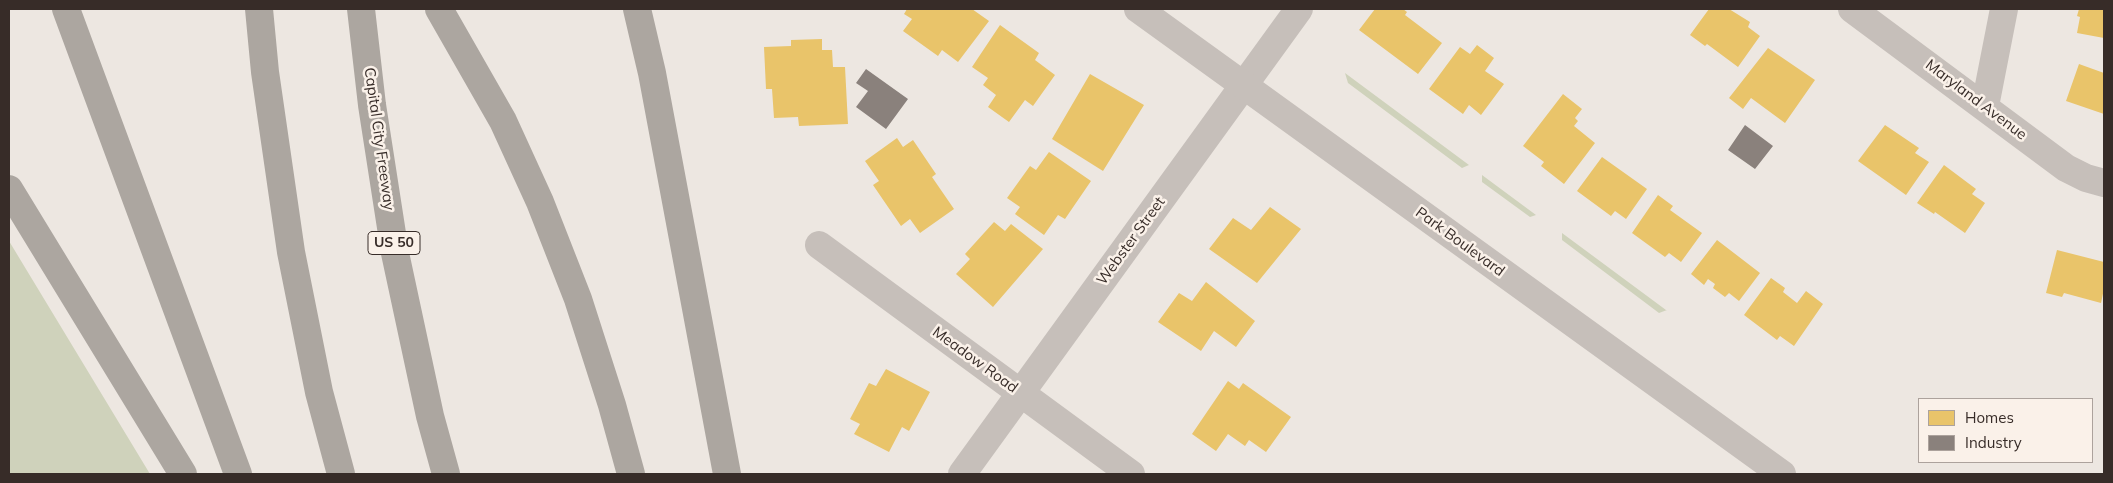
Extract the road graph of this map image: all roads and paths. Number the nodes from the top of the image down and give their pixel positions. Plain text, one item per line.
1 (66, 9) edge
2 (259, 9) edge
3 (361, 9) edge
4 (440, 9) edge
5 (637, 9) edge
6 (1138, 9) edge
7 (1299, 9) edge
8 (1852, 9) edge
9 (2004, 9) edge
10 (1244, 86) junction
11 (1985, 106) junction
12 (2104, 183) edge
13 (9, 189) edge
14 (819, 245) dead end
15 (1020, 393) junction
16 (183, 474) edge
17 (238, 474) edge
18 (341, 474) edge
19 (446, 474) edge
20 (631, 474) edge
21 (727, 474) edge
22 (962, 474) edge
23 (1131, 474) edge
24 (1782, 474) edge

1 - 17 highway
2 - 18 highway
3 - 19 highway, Capital City Freeway / US 50
4 - 20 highway
5 - 21 highway
6 - 10 street, Park Boulevard
7 - 10 street, Webster Street
8 - 11 street, Maryland Avenue
9 - 11 street
10 - 15 street, Webster Street
10 - 24 street, Park Boulevard
11 - 12 street, Maryland Avenue
13 - 16 highway
14 - 15 street, Meadow Road
15 - 22 street, Webster Street
15 - 23 street, Meadow Road

